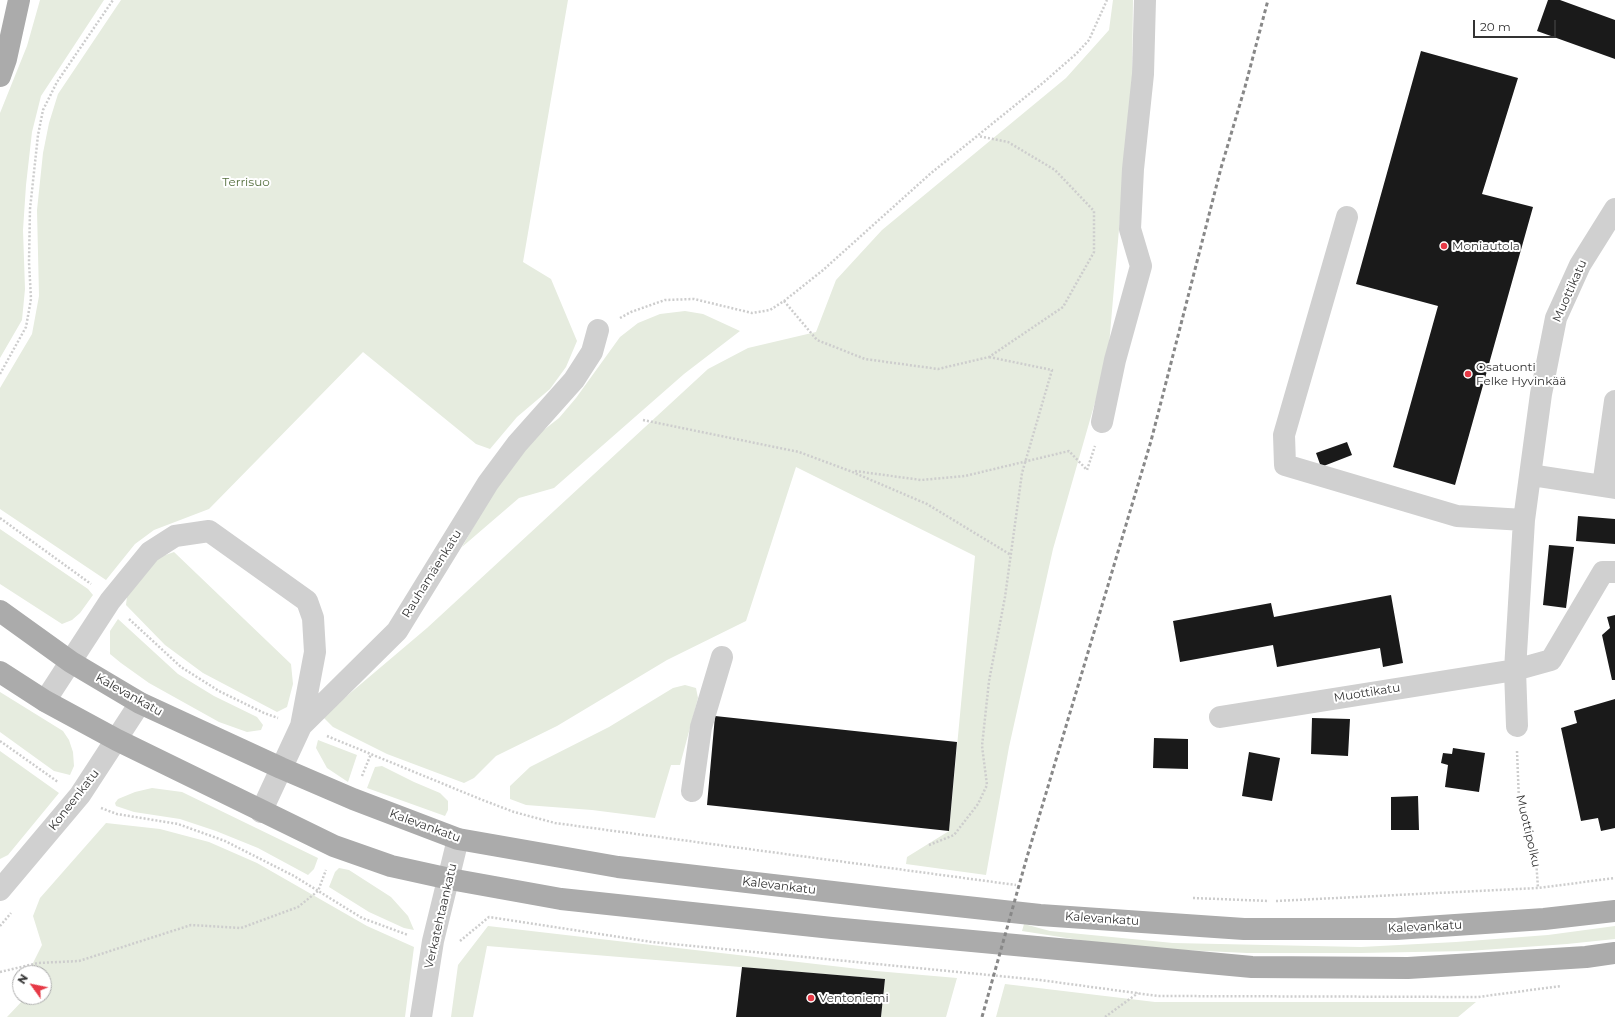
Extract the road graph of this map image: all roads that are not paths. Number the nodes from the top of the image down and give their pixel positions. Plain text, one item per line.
1 (20, 0) edge
2 (1145, 0) edge
3 (0, 76) edge
4 (1615, 209) edge
5 (1347, 217) dead end
6 (598, 330) road end
7 (1615, 401) edge
8 (1102, 422) road end
9 (1531, 475) junction
10 (1609, 487) edge
11 (1524, 520) junction
12 (1615, 572) edge
13 (0, 611) edge
14 (722, 657) dead end
15 (71, 662) junction
16 (1515, 670) junction
17 (0, 672) edge
18 (45, 701) junction
19 (140, 703) junction
20 (1220, 716) dead end
21 (301, 726) junction
22 (1517, 726) road end
23 (117, 740) junction
24 (280, 768) junction
25 (692, 791) dead end
26 (261, 812) junction
27 (458, 839) junction
28 (450, 879) junction
29 (0, 890) edge
30 (1615, 911) edge
31 (1615, 953) edge
32 (421, 1017) edge

1 - 3 main road
2 - 8 street
4 - 9 street, Muottikatu
5 - 11 street
6 - 21 street, Rauhamäenkatu
7 - 10 street
9 - 10 street
9 - 11 street, Muottikatu
11 - 16 street, Muottikatu
12 - 16 street
13 - 15 main road, Kalevankatu
14 - 25 street
15 - 18 street
15 - 19 main road, Kalevankatu
15 - 21 street
16 - 20 street, Muottikatu
16 - 22 street, Muottikatu
17 - 18 main road
18 - 23 main road
19 - 23 street, Koneenkatu
19 - 24 main road, Kalevankatu
21 - 24 street, Rauhamäenkatu
23 - 26 main road
23 - 29 street, Koneenkatu
24 - 26 street, Rauhamäenkatu
24 - 27 main road, Kalevankatu
26 - 28 main road
27 - 28 street, Verkatehtaankatu
27 - 30 main road, Kalevankatu
28 - 31 main road
28 - 32 street, Verkatehtaankatu

